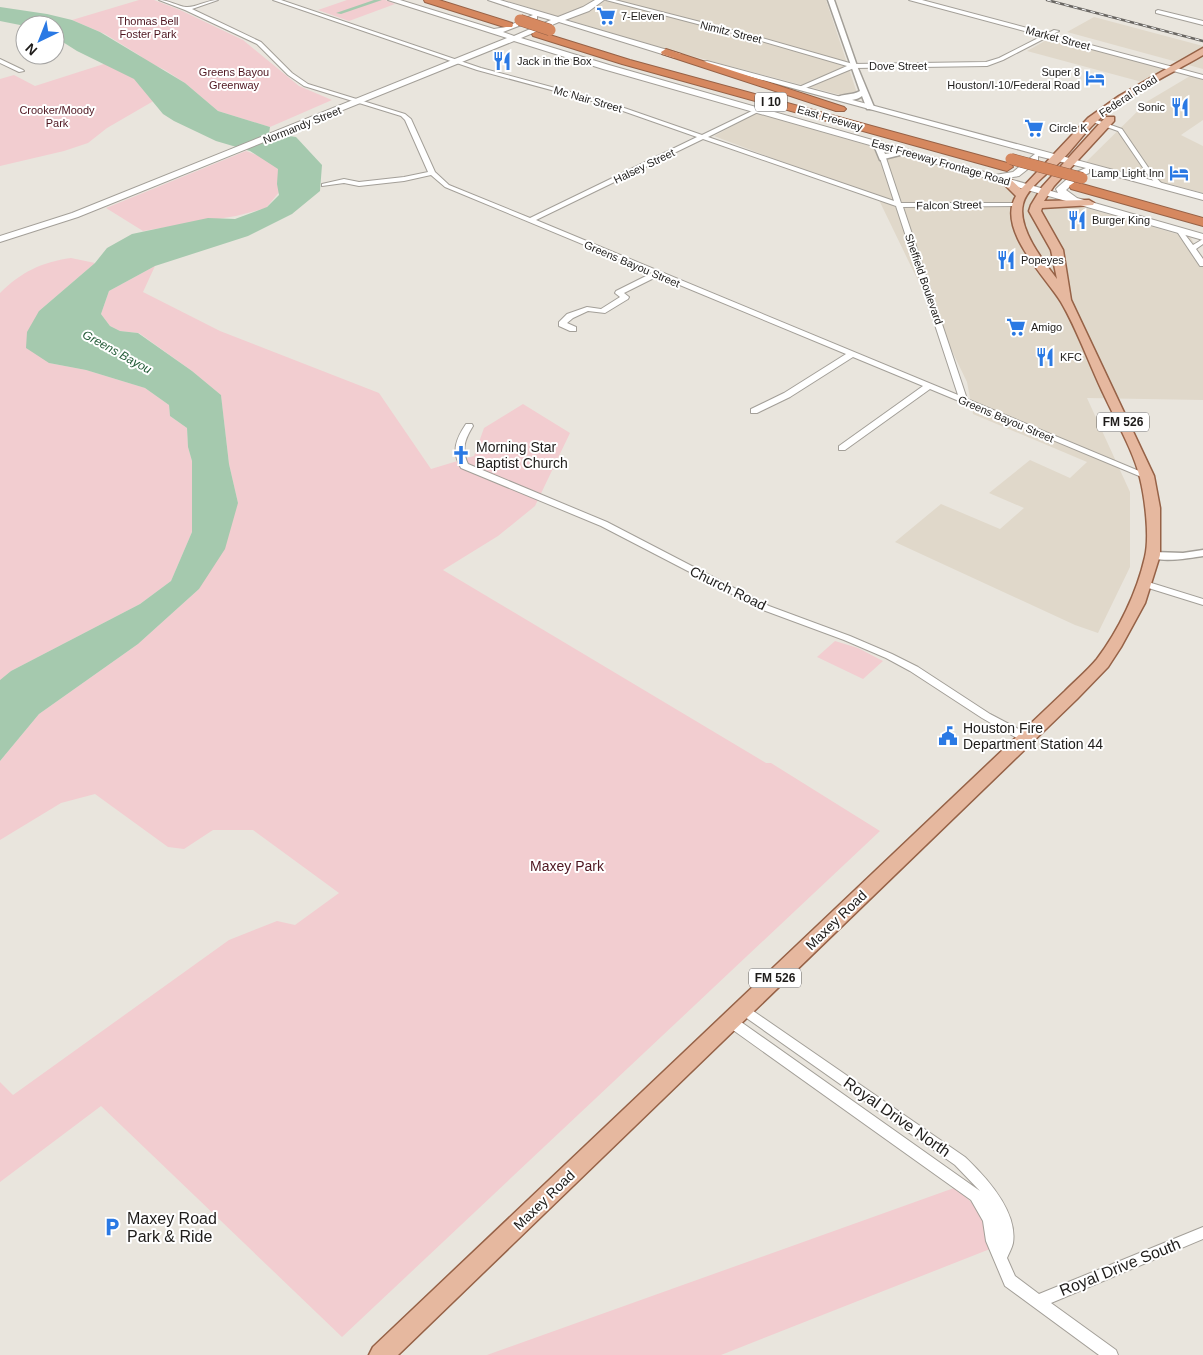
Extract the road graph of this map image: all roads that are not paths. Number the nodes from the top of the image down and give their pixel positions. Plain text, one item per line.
1 (162, 0) edge
2 (215, 0) edge
3 (276, 0) edge
4 (392, 0) edge
5 (429, 0) edge
6 (455, 0) edge
7 (492, 0) edge
8 (599, 0) edge
9 (609, 0) edge
10 (831, 0) edge
11 (913, 0) edge
12 (937, 0) edge
13 (186, 9) junction
14 (532, 12) junction
15 (1158, 12) dead end
16 (547, 17) junction
17 (558, 20) junction
18 (568, 23) junction
19 (1203, 23) edge
20 (505, 30) junction
21 (550, 30) joint
22 (1056, 31) junction
23 (493, 32) junction
24 (1047, 36) junction
25 (513, 39) junction
26 (527, 43) junction
27 (1203, 51) edge
28 (666, 52) junction
29 (450, 58) junction
30 (0, 61) edge
31 (460, 61) junction
32 (1203, 62) edge
33 (852, 66) junction
34 (606, 67) junction
35 (1187, 69) edge
36 (21, 71) dead end
37 (1203, 77) edge
38 (801, 88) junction
39 (863, 92) junction
40 (840, 98) junction
41 (348, 99) junction
42 (359, 102) junction
43 (870, 107) junction
44 (758, 110) junction
45 (1092, 120) junction
46 (1105, 124) junction
47 (894, 127) junction
48 (704, 137) junction
49 (915, 142) junction
50 (877, 143) junction
51 (1030, 150) junction
52 (908, 152) junction
53 (883, 158) junction
54 (1058, 158) junction
55 (1072, 162) junction
56 (1007, 169) junction
57 (1104, 170) junction
58 (432, 173) junction
59 (1150, 174) junction
60 (991, 176) junction
61 (1138, 179) junction
62 (1078, 182) junction
63 (359, 184) junction
64 (324, 185) dead end
65 (1160, 185) junction
66 (346, 189) dead end
67 (1043, 190) junction
68 (1203, 197) edge
69 (1020, 199) junction
70 (1073, 199) junction
71 (1090, 204) junction
72 (899, 205) junction
73 (1036, 208) junction
74 (1203, 211) edge
75 (529, 221) junction
76 (1203, 223) edge
77 (1178, 229) junction
78 (0, 232) edge
79 (1023, 235) junction
80 (1049, 235) junction
81 (1203, 237) edge
82 (0, 239) edge
83 (1203, 241) edge
84 (1193, 248) junction
85 (1203, 264) edge
86 (1043, 270) junction
87 (1062, 270) junction
88 (656, 274) junction
89 (1067, 302) junction
90 (573, 329) dead end
91 (852, 354) junction
92 (929, 386) junction
93 (964, 401) junction
94 (754, 411) dead end
95 (469, 426) dead end
96 (842, 448) dead end
97 (1147, 476) junction
98 (1203, 553) edge
99 (1153, 555) junction
100 (1145, 584) junction
101 (1203, 602) edge
102 (1026, 738) junction
103 (736, 1015) junction
104 (853, 1087) junction
105 (841, 1100) junction
106 (1203, 1233) edge
107 (1001, 1256) junction
108 (1037, 1302) junction
109 (381, 1355) edge
110 (1111, 1355) edge

1 - 13 street, Greens Bayou Street
2 - 13 street
3 - 29 street, Mc Nair Street
4 - 23 main road, East Freeway Frontage Road
5 - 20 highway, East Freeway / I 10
6 - 21 highway, East Freeway / I 10, bridge
7 - 14 main road
8 - 16 main road, Normandy Street
8 - 17 main road, Normandy Street
9 - 33 street, Nimitz Street
10 - 33 street
11 - 24 main road, Market Street
12 - 22 main road, Market Street
13 - 41 street, Greens Bayou Street
14 - 16 main road
14 - 23 main road
15 - 19 street
16 - 17 main road
16 - 20 main road, Normandy Street
17 - 18 main road
17 - 25 main road, Normandy Street
18 - 26 main road
18 - 28 main road
20 - 23 main road, East Freeway Frontage Road
20 - 25 main road, East Freeway Frontage Road
20 - 29 main road, Normandy Street
20 - 49 highway, East Freeway / I 10
21 - 47 highway, East Freeway / I 10
22 - 24 street, Dove Street
22 - 35 main road, Market Street
24 - 33 street, Dove Street
24 - 35 main road, Market Street
25 - 26 main road, East Freeway Frontage Road
25 - 31 main road, Normandy Street
26 - 34 main road, East Freeway Frontage Road
27 - 35 main road, Federal Road
28 - 38 main road
28 - 47 highway
29 - 31 street, Mc Nair Street
29 - 41 main road, Normandy Street
30 - 36 street
31 - 42 main road, Normandy Street
31 - 48 street, Mc Nair Street
32 - 35 main road, Federal Road
33 - 38 street
33 - 39 street
34 - 44 main road, East Freeway Frontage Road
34 - 49 highway
35 - 37 main road, Market Street
35 - 45 main road, Federal Road
35 - 46 main road, Federal Road
38 - 40 main road
39 - 40 street
39 - 43 street
40 - 43 main road
41 - 42 street, Greens Bayou Street
41 - 78 main road, Normandy Street
42 - 58 street, Greens Bayou Street
42 - 82 main road, Normandy Street
43 - 51 main road
44 - 48 street, Halsey Street
44 - 50 main road, East Freeway Frontage Road
45 - 46 street
45 - 54 main road, Federal Road
46 - 55 main road, Federal Road
46 - 59 street
47 - 56 highway, East Freeway / I 10
48 - 72 street, Mc Nair Street
48 - 75 street, Halsey Street
49 - 56 highway, East Freeway / I 10
50 - 52 main road, East Freeway Frontage Road
50 - 53 street, Sheffield Boulevard
51 - 54 main road
51 - 60 main road
52 - 53 street
52 - 60 main road, East Freeway Frontage Road
53 - 72 street, Sheffield Boulevard
54 - 55 main road
54 - 69 main road, Federal Road
55 - 57 main road
55 - 67 main road, Federal Road
56 - 60 main road, East Freeway Frontage Road
56 - 62 highway, East Freeway / I 10
56 - 69 main road
57 - 61 main road
57 - 70 main road
58 - 63 street
58 - 75 street, Greens Bayou Street
59 - 61 street
59 - 65 street
61 - 65 main road
62 - 74 highway, East Freeway / I 10
62 - 76 highway, East Freeway / I 10
63 - 64 street
63 - 66 street
65 - 68 main road
67 - 69 main road, East Freeway Frontage Road
67 - 70 main road, East Freeway Frontage Road
67 - 73 main road, Federal Road
69 - 72 street, Falcon Street
69 - 73 main road
69 - 79 main road, FM 526
70 - 71 main road, East Freeway Frontage Road
71 - 73 main road
71 - 77 main road, East Freeway Frontage Road
72 - 93 street, Sheffield Boulevard
73 - 80 main road, FM 526
75 - 88 street, Greens Bayou Street
77 - 81 main road, East Freeway Frontage Road
77 - 84 street
79 - 80 main road
79 - 86 main road, FM 526
80 - 87 main road, FM 526
83 - 84 street
84 - 85 street
86 - 87 main road
86 - 89 main road, FM 526
87 - 89 main road, FM 526
88 - 90 street
88 - 91 street, Greens Bayou Street
89 - 97 main road, FM 526
91 - 92 street, Greens Bayou Street
91 - 94 street
92 - 93 street, Greens Bayou Street
92 - 96 street
93 - 97 street, Greens Bayou Street
95 - 102 street, Church Road
97 - 99 main road, FM 526
98 - 99 street
99 - 100 main road, Maxey Road / FM 526
100 - 101 street
100 - 102 main road, Maxey Road / FM 526
102 - 103 main road, Maxey Road / FM 526
103 - 104 street, Royal Drive North
103 - 105 street, Royal Drive North
103 - 109 main road, Maxey Road / FM 526
104 - 105 street
104 - 107 street, Royal Drive North
105 - 107 street, Royal Drive North
106 - 108 street, Royal Drive South
107 - 108 street, Royal Drive North
108 - 110 street, Royal Drive North

